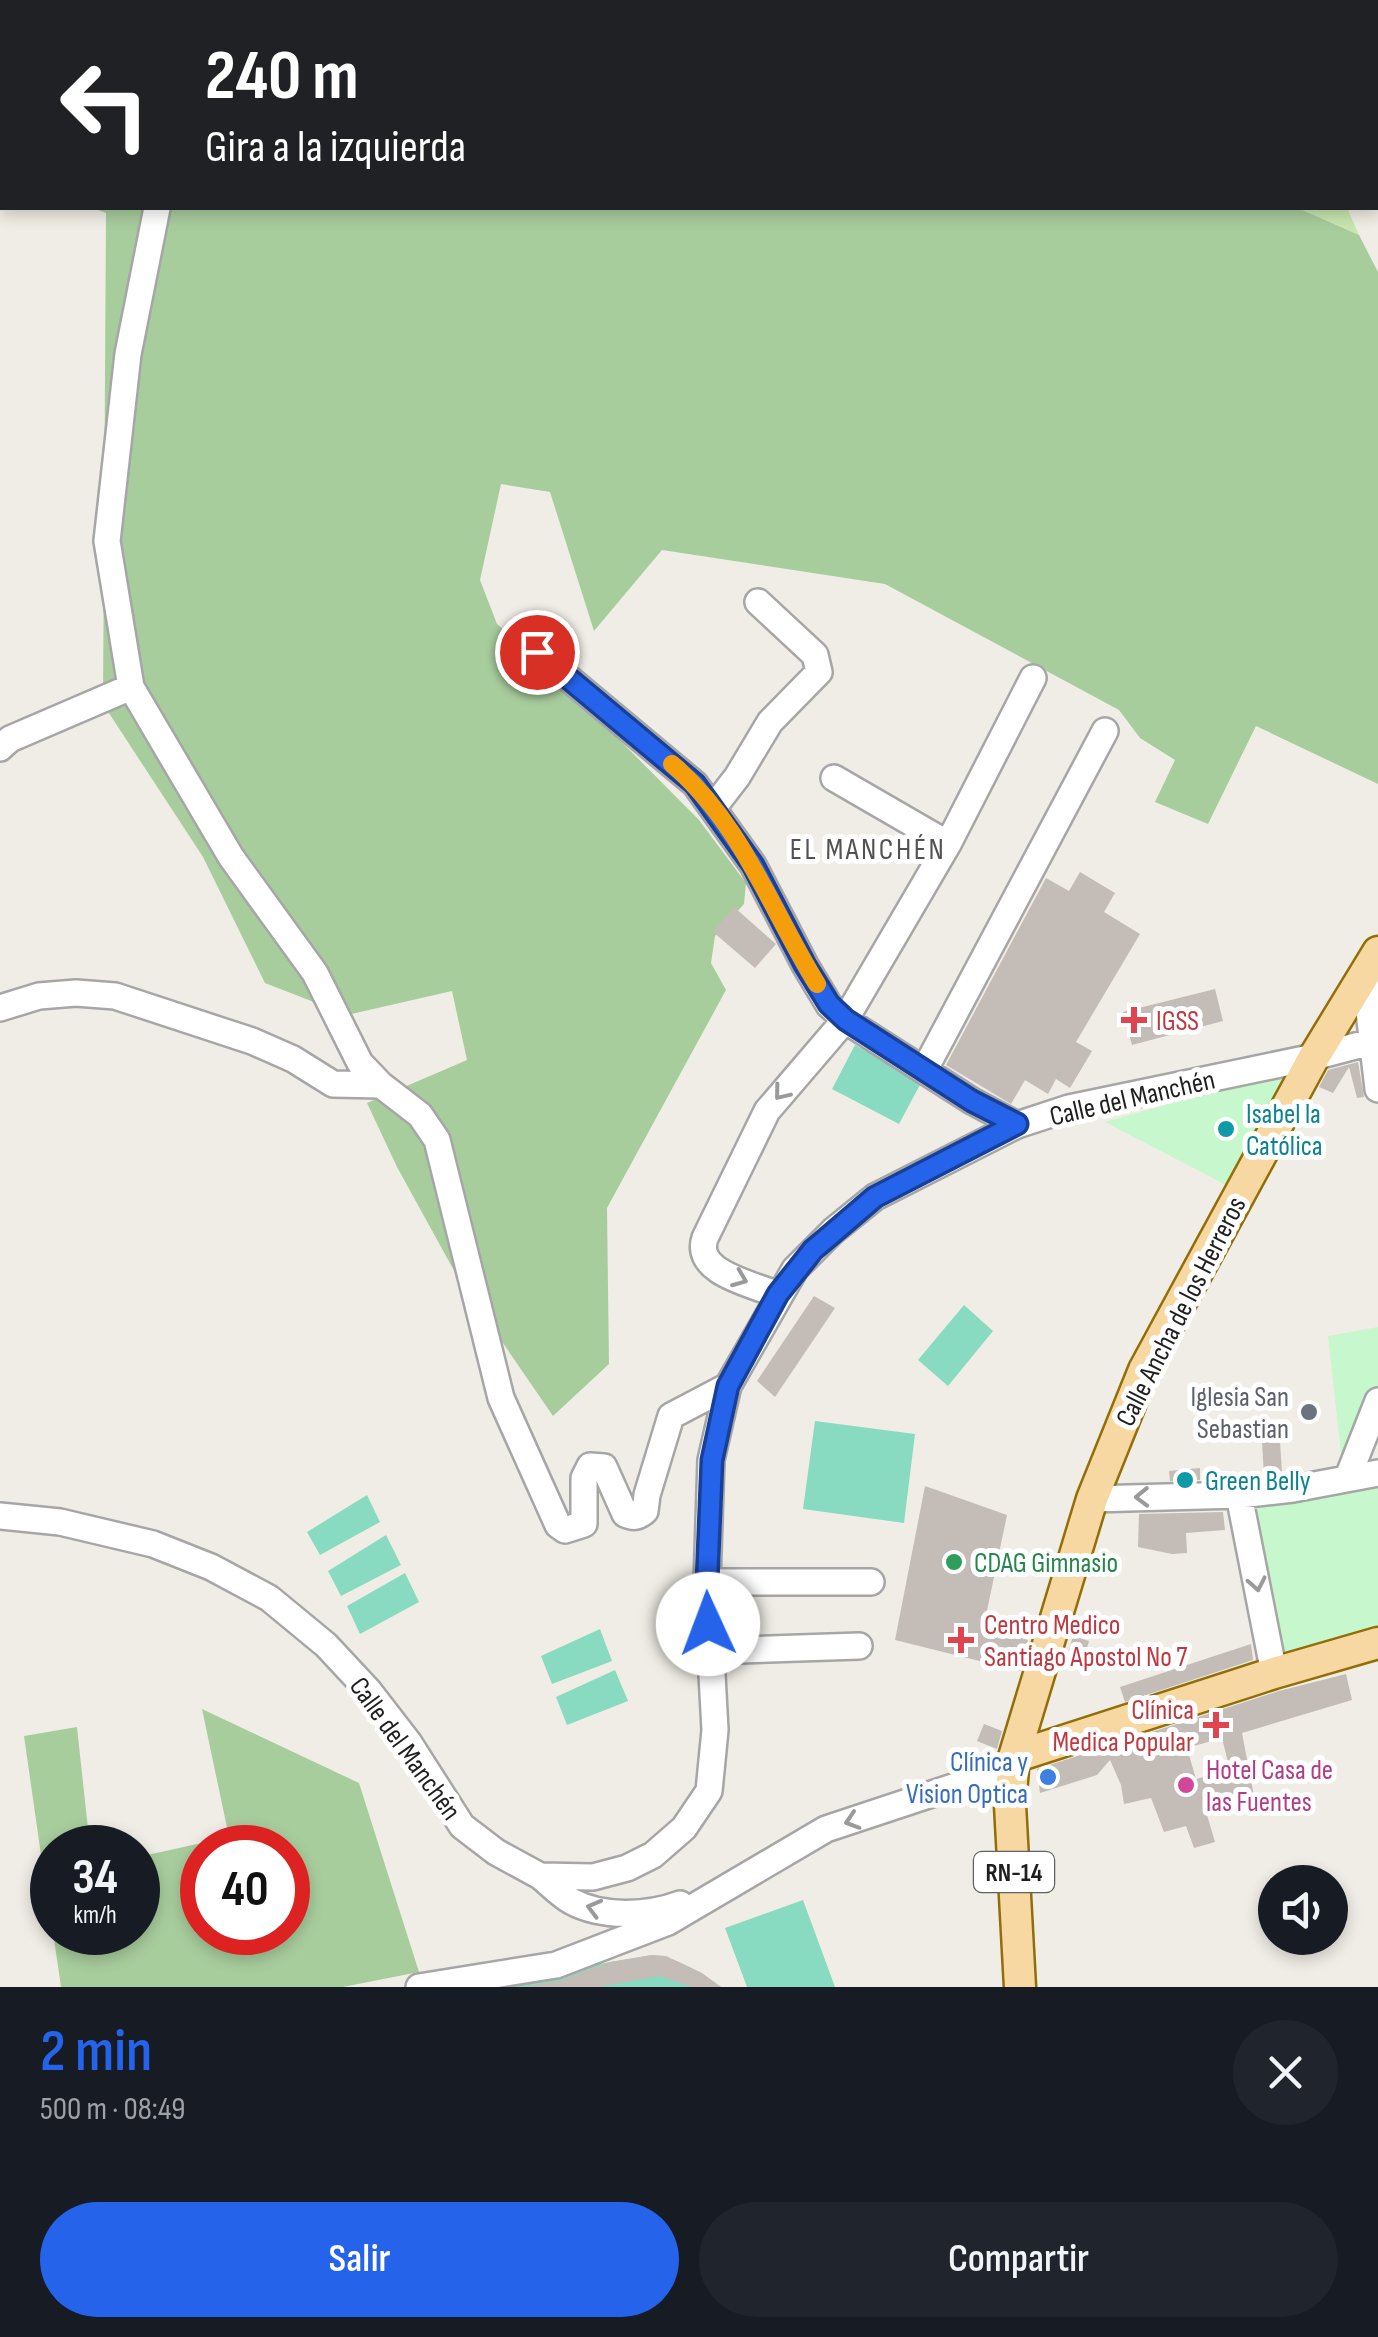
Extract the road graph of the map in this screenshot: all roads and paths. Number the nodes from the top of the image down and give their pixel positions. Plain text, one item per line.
1 (157, 210) edge
2 (758, 602) dead end
3 (537, 652) dead end
4 (1034, 678) dead end
5 (131, 688) junction
6 (1105, 731) dead end
7 (0, 748) edge
8 (834, 778) dead end
9 (713, 808) junction
10 (948, 844) junction
11 (1372, 964) edge
12 (0, 1008) edge
13 (846, 1020) junction
14 (1375, 1040) edge
15 (1314, 1056) junction
16 (925, 1069) junction
17 (381, 1086) junction
18 (1378, 1089) edge
19 (1017, 1124) junction
20 (778, 1294) junction
21 (728, 1386) junction
22 (1378, 1401) edge
23 (1378, 1473) edge
24 (1348, 1478) junction
25 (1239, 1495) junction
26 (1092, 1498) junction
27 (0, 1516) edge
28 (707, 1582) junction
29 (871, 1582) dead end
30 (1378, 1644) edge
31 (859, 1646) dead end
32 (710, 1651) junction
33 (1274, 1673) junction
34 (1013, 1765) junction
35 (540, 1876) junction
36 (723, 1890) junction
37 (418, 1987) edge
38 (1020, 1987) edge

1 - 5 street
2 - 9 street
3 - 9 street
4 - 10 street
5 - 7 street
5 - 17 street
6 - 16 street
8 - 10 street
9 - 13 street
10 - 13 street
11 - 14 street
11 - 15 main road
12 - 17 street
13 - 16 street
13 -> 20 street
14 - 15 street, Calle del Manchén
14 - 18 street
15 - 19 street, Calle del Manchén
15 - 26 main road, Calle Ancha de los Herreros
16 - 19 street
17 - 21 street
19 - 20 street, Calle del Manchén
20 - 21 street, Calle del Manchén
21 - 28 street, Calle del Manchén
22 - 24 street
23 - 24 street
24 - 25 street
25 -> 26 street
25 -> 33 street
26 - 34 main road, Calle Ancha de los Herreros
27 - 35 street, Calle del Manchén
28 - 29 street
28 - 32 street, Calle del Manchén
30 - 33 main road
31 - 32 street
32 - 35 street, Calle del Manchén
33 - 34 main road
34 -> 36 street
34 - 38 main road, Calle Ancha de los Herreros / RN-14
36 -> 35 street
36 - 37 street

